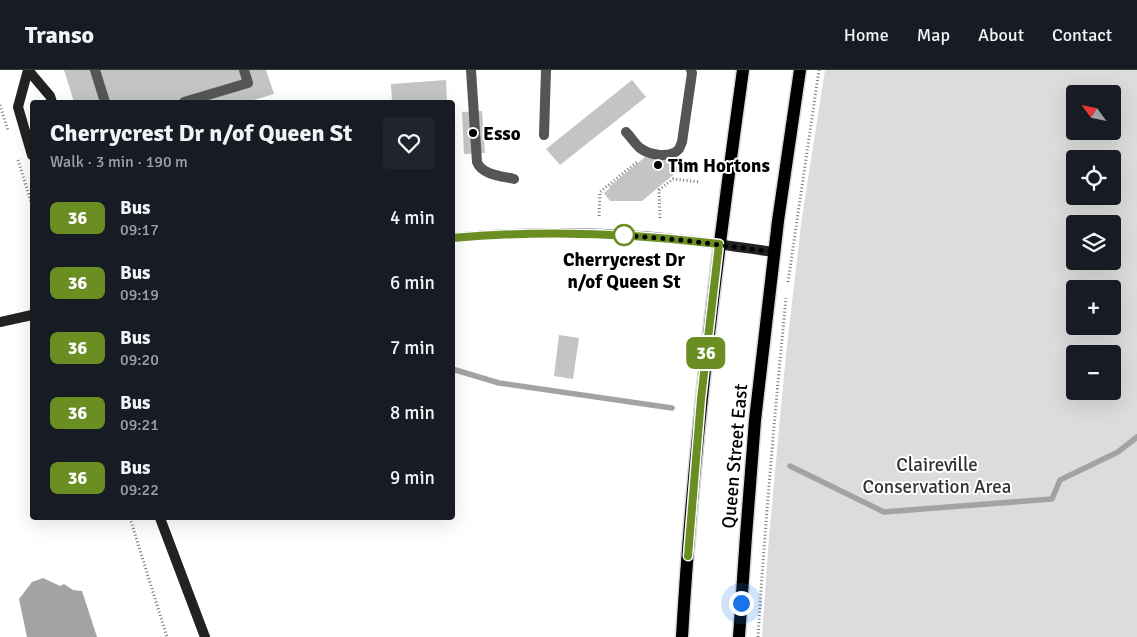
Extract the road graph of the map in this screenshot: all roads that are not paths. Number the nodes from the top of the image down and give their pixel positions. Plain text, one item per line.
1 (28, 70) edge
2 (95, 70) edge
3 (244, 70) edge
4 (471, 70) edge
5 (546, 70) edge
6 (691, 70) edge
7 (743, 70) edge
8 (800, 70) edge
9 (51, 100) edge
10 (104, 100) edge
11 (191, 100) edge
12 (626, 132) dead end
13 (544, 135) dead end
14 (30, 148) edge
15 (514, 179) dead end
16 (455, 238) edge
17 (719, 244) junction
18 (774, 252) junction
19 (30, 315) edge
20 (0, 322) edge
21 (161, 520) edge
22 (682, 636) edge
23 (205, 637) edge
24 (739, 637) edge

1 - 9 street
1 - 14 street
2 - 10 lane
3 - 11 lane
4 - 15 lane
5 - 13 lane
6 - 12 lane
7 - 17 main road, Queen Street East
8 - 18 main road, Queen Street East
16 - 17 street
17 - 18 street
17 - 22 main road, Queen Street East
18 - 24 main road, Queen Street East
19 - 20 street
21 - 23 street

